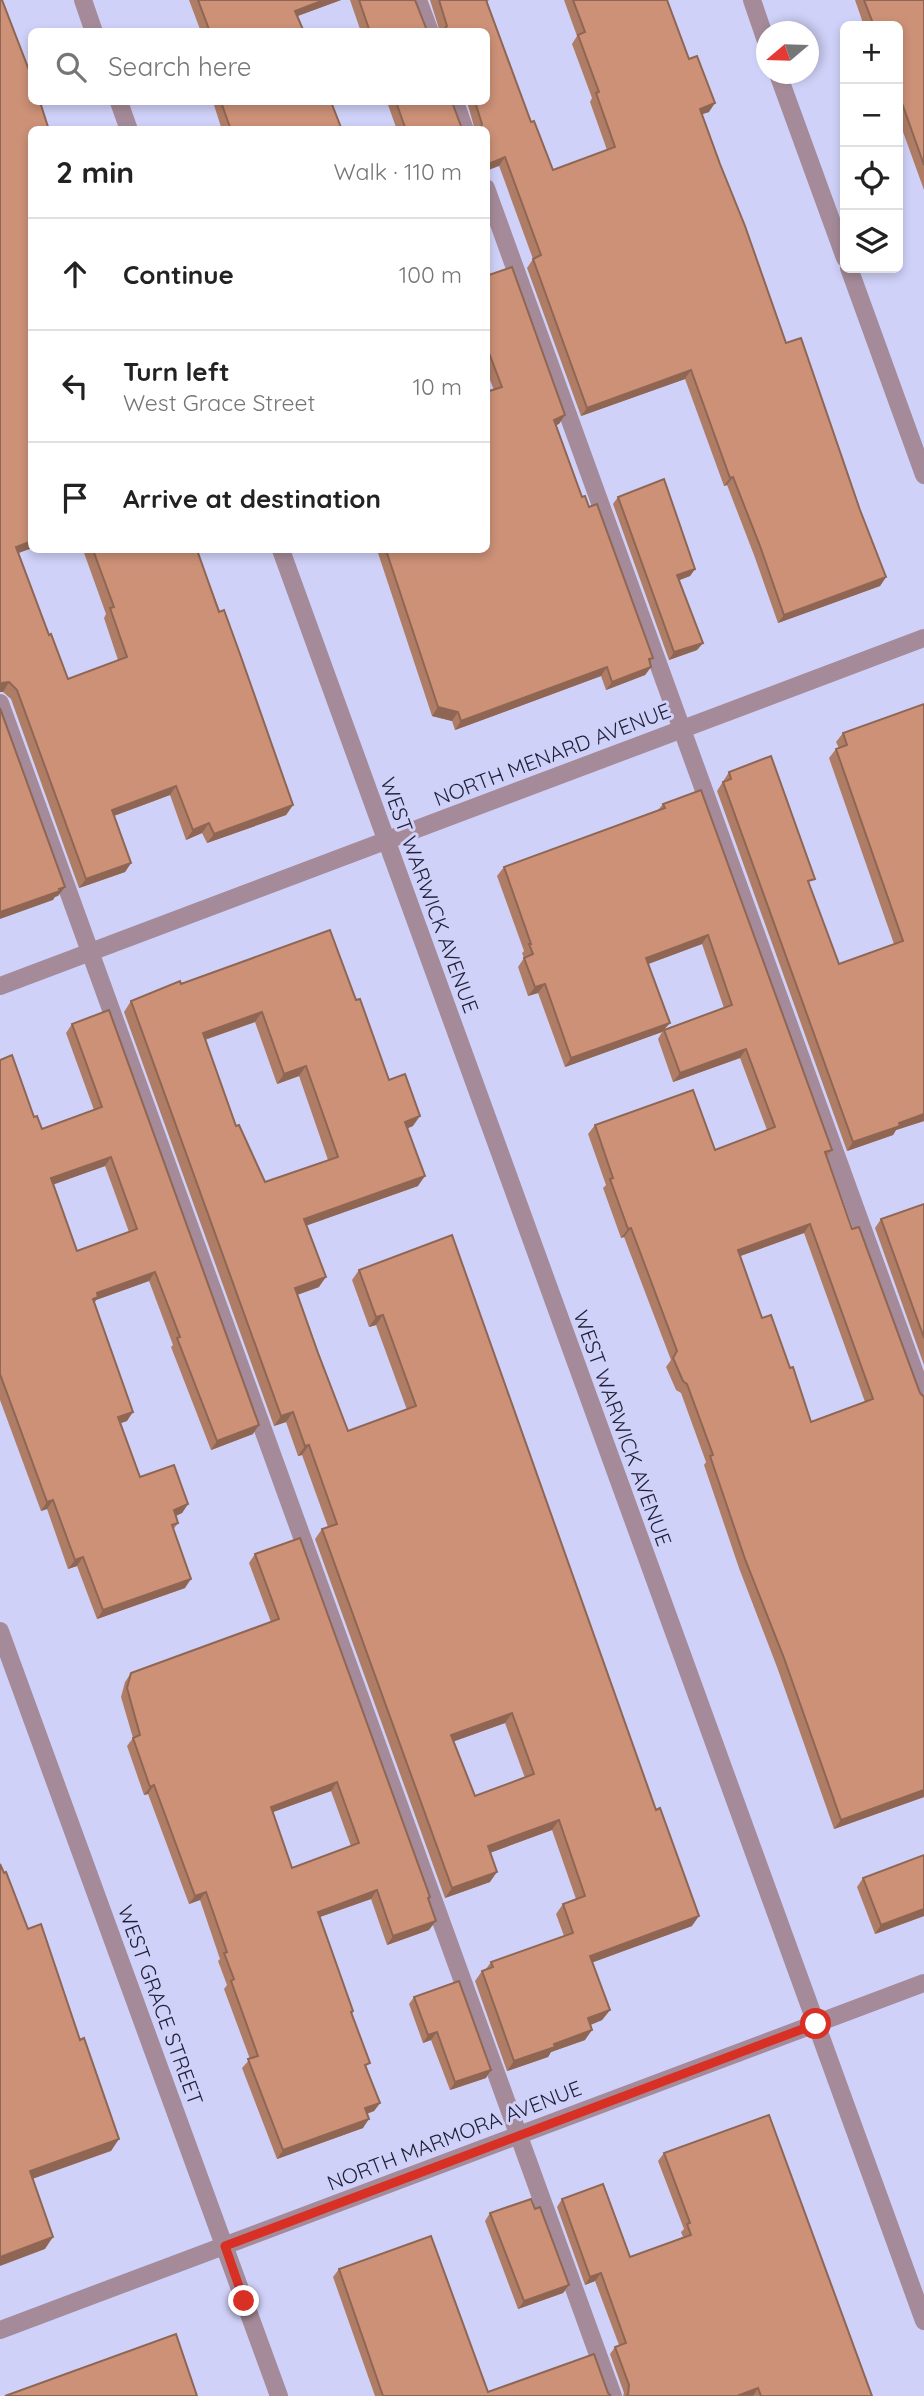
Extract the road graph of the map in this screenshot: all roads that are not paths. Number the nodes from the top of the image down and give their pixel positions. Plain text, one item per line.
1 (83, 0) edge
2 (418, 0) edge
3 (752, 0) edge
4 (759, 21) edge
5 (93, 28) edge
6 (428, 28) edge
7 (782, 84) edge
8 (120, 105) edge
9 (456, 105) edge
10 (128, 126) edge
11 (464, 126) edge
12 (490, 199) edge
13 (840, 244) edge
14 (851, 273) edge
15 (924, 475) edge
16 (282, 553) edge
17 (924, 638) edge
18 (0, 703) edge
19 (682, 729) junction
20 (386, 841) junction
21 (90, 952) junction
22 (0, 986) edge
23 (924, 1398) edge
24 (0, 1631) edge
25 (924, 1983) edge
26 (816, 2024) junction
27 (519, 2135) junction
28 (225, 2246) junction
29 (924, 2321) edge
30 (0, 2330) edge
31 (279, 2396) edge
32 (613, 2396) edge

1 - 5 street
2 - 6 street
3 - 4 street
7 - 13 street
8 - 10 street
9 - 11 street
12 - 19 street
14 - 15 street
16 - 20 street, WEST WARWICK AVENUE
17 - 19 street, NORTH MENARD AVENUE
18 - 21 street
19 - 20 street, NORTH MENARD AVENUE
19 - 23 street
20 - 21 street, NORTH MENARD AVENUE
20 - 26 street, WEST WARWICK AVENUE
21 - 22 street, NORTH MENARD AVENUE
21 - 27 street
24 - 28 street, WEST GRACE STREET
25 - 26 street, NORTH MARMORA AVENUE
26 - 27 street, NORTH MARMORA AVENUE
26 - 29 street, WEST WARWICK AVENUE
27 - 28 street, NORTH MARMORA AVENUE
27 - 32 street
28 - 30 street, NORTH MARMORA AVENUE
28 - 31 street, WEST GRACE STREET

